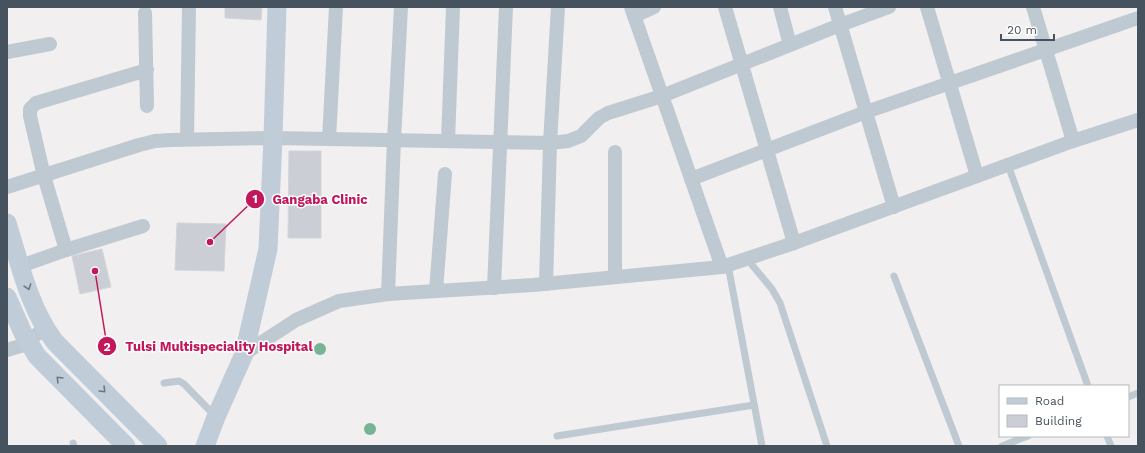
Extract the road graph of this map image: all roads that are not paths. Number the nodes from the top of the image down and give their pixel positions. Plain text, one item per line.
1 (189, 7) edge
2 (277, 7) edge
3 (336, 7) edge
4 (401, 7) edge
5 (453, 7) edge
6 (506, 7) edge
7 (558, 7) edge
8 (654, 7) edge
9 (725, 7) edge
10 (780, 7) edge
11 (835, 7) edge
12 (889, 7) edge
13 (927, 7) edge
14 (1033, 7) edge
15 (1137, 7) edge
16 (632, 11) edge
17 (1138, 11) edge
18 (145, 14) dead end
19 (1138, 18) edge
20 (840, 25) junction
21 (50, 44) dead end
22 (790, 45) junction
23 (1046, 50) junction
24 (7, 52) edge
25 (742, 64) junction
26 (147, 70) junction
27 (950, 83) junction
28 (662, 96) junction
29 (147, 106) dead end
30 (866, 112) junction
31 (1138, 120) edge
32 (273, 138) junction
33 (187, 139) junction
34 (329, 139) junction
35 (394, 140) junction
36 (448, 141) junction
37 (1073, 141) junction
38 (499, 142) junction
39 (550, 143) junction
40 (767, 151) junction
41 (615, 152) dead end
42 (1008, 165) junction
43 (445, 174) dead end
44 (44, 176) junction
45 (977, 176) junction
46 (691, 180) junction
47 (7, 187) edge
48 (894, 207) junction
49 (143, 226) dead end
50 (9, 235) edge
51 (794, 243) junction
52 (66, 250) junction
53 (746, 258) junction
54 (21, 266) junction
55 (725, 266) junction
56 (894, 276) dead end
57 (615, 277) junction
58 (546, 284) junction
59 (494, 288) junction
60 (436, 291) junction
61 (388, 294) junction
62 (7, 297) edge
63 (45, 328) junction
64 (28, 341) junction
65 (7, 350) edge
66 (244, 354) junction
67 (164, 383) dead end
68 (1088, 385) edge
69 (754, 405) junction
70 (216, 417) junction
71 (557, 436) dead end
72 (1025, 437) edge
73 (126, 446) edge
74 (158, 446) edge
75 (205, 446) edge
76 (762, 446) edge
77 (827, 446) edge
78 (959, 446) edge
79 (1002, 446) edge

1 - 33 street
2 - 32 street
3 - 34 street
4 - 35 street
5 - 36 street
6 - 38 street
7 - 39 street
8 - 16 street
9 - 25 street
10 - 22 street
11 - 20 street
12 - 20 street
13 - 27 street
14 - 23 street
15 - 17 street
16 - 28 street
18 - 26 street
19 - 23 street
20 - 22 street
20 - 30 street
21 - 24 street
22 - 25 street
23 - 27 street
23 - 37 street
25 - 28 street
25 - 40 street
26 - 29 street
26 - 44 street
27 - 30 street
27 - 45 street
28 - 39 street
28 - 46 street
30 - 40 street
30 - 48 street
31 - 37 street
32 - 33 street
32 - 34 street
32 - 66 street
33 - 44 street
34 - 35 street
35 - 36 street
35 - 61 street
36 - 38 street
37 - 42 street
38 - 39 street
38 - 59 street
39 - 58 street
40 - 46 street
40 - 51 street
41 - 57 street
42 - 45 street
42 - 68 lane
43 - 60 street
44 - 47 street
44 - 52 street
45 - 48 street
46 - 55 street
48 - 51 street
49 - 52 street
50 - 54 street
51 - 53 street
52 - 54 street
53 - 55 street
53 - 77 lane
54 -> 63 street
55 - 57 street
55 - 69 lane
56 - 78 lane
57 - 58 street
58 - 59 street
59 - 60 street
60 - 61 street
61 - 66 street
62 - 64 street
63 - 64 street
63 -> 74 street
64 - 65 street
73 -> 64 street
66 - 70 street
67 - 70 lane
69 - 71 lane
69 - 76 lane
70 - 75 street
72 - 79 lane

